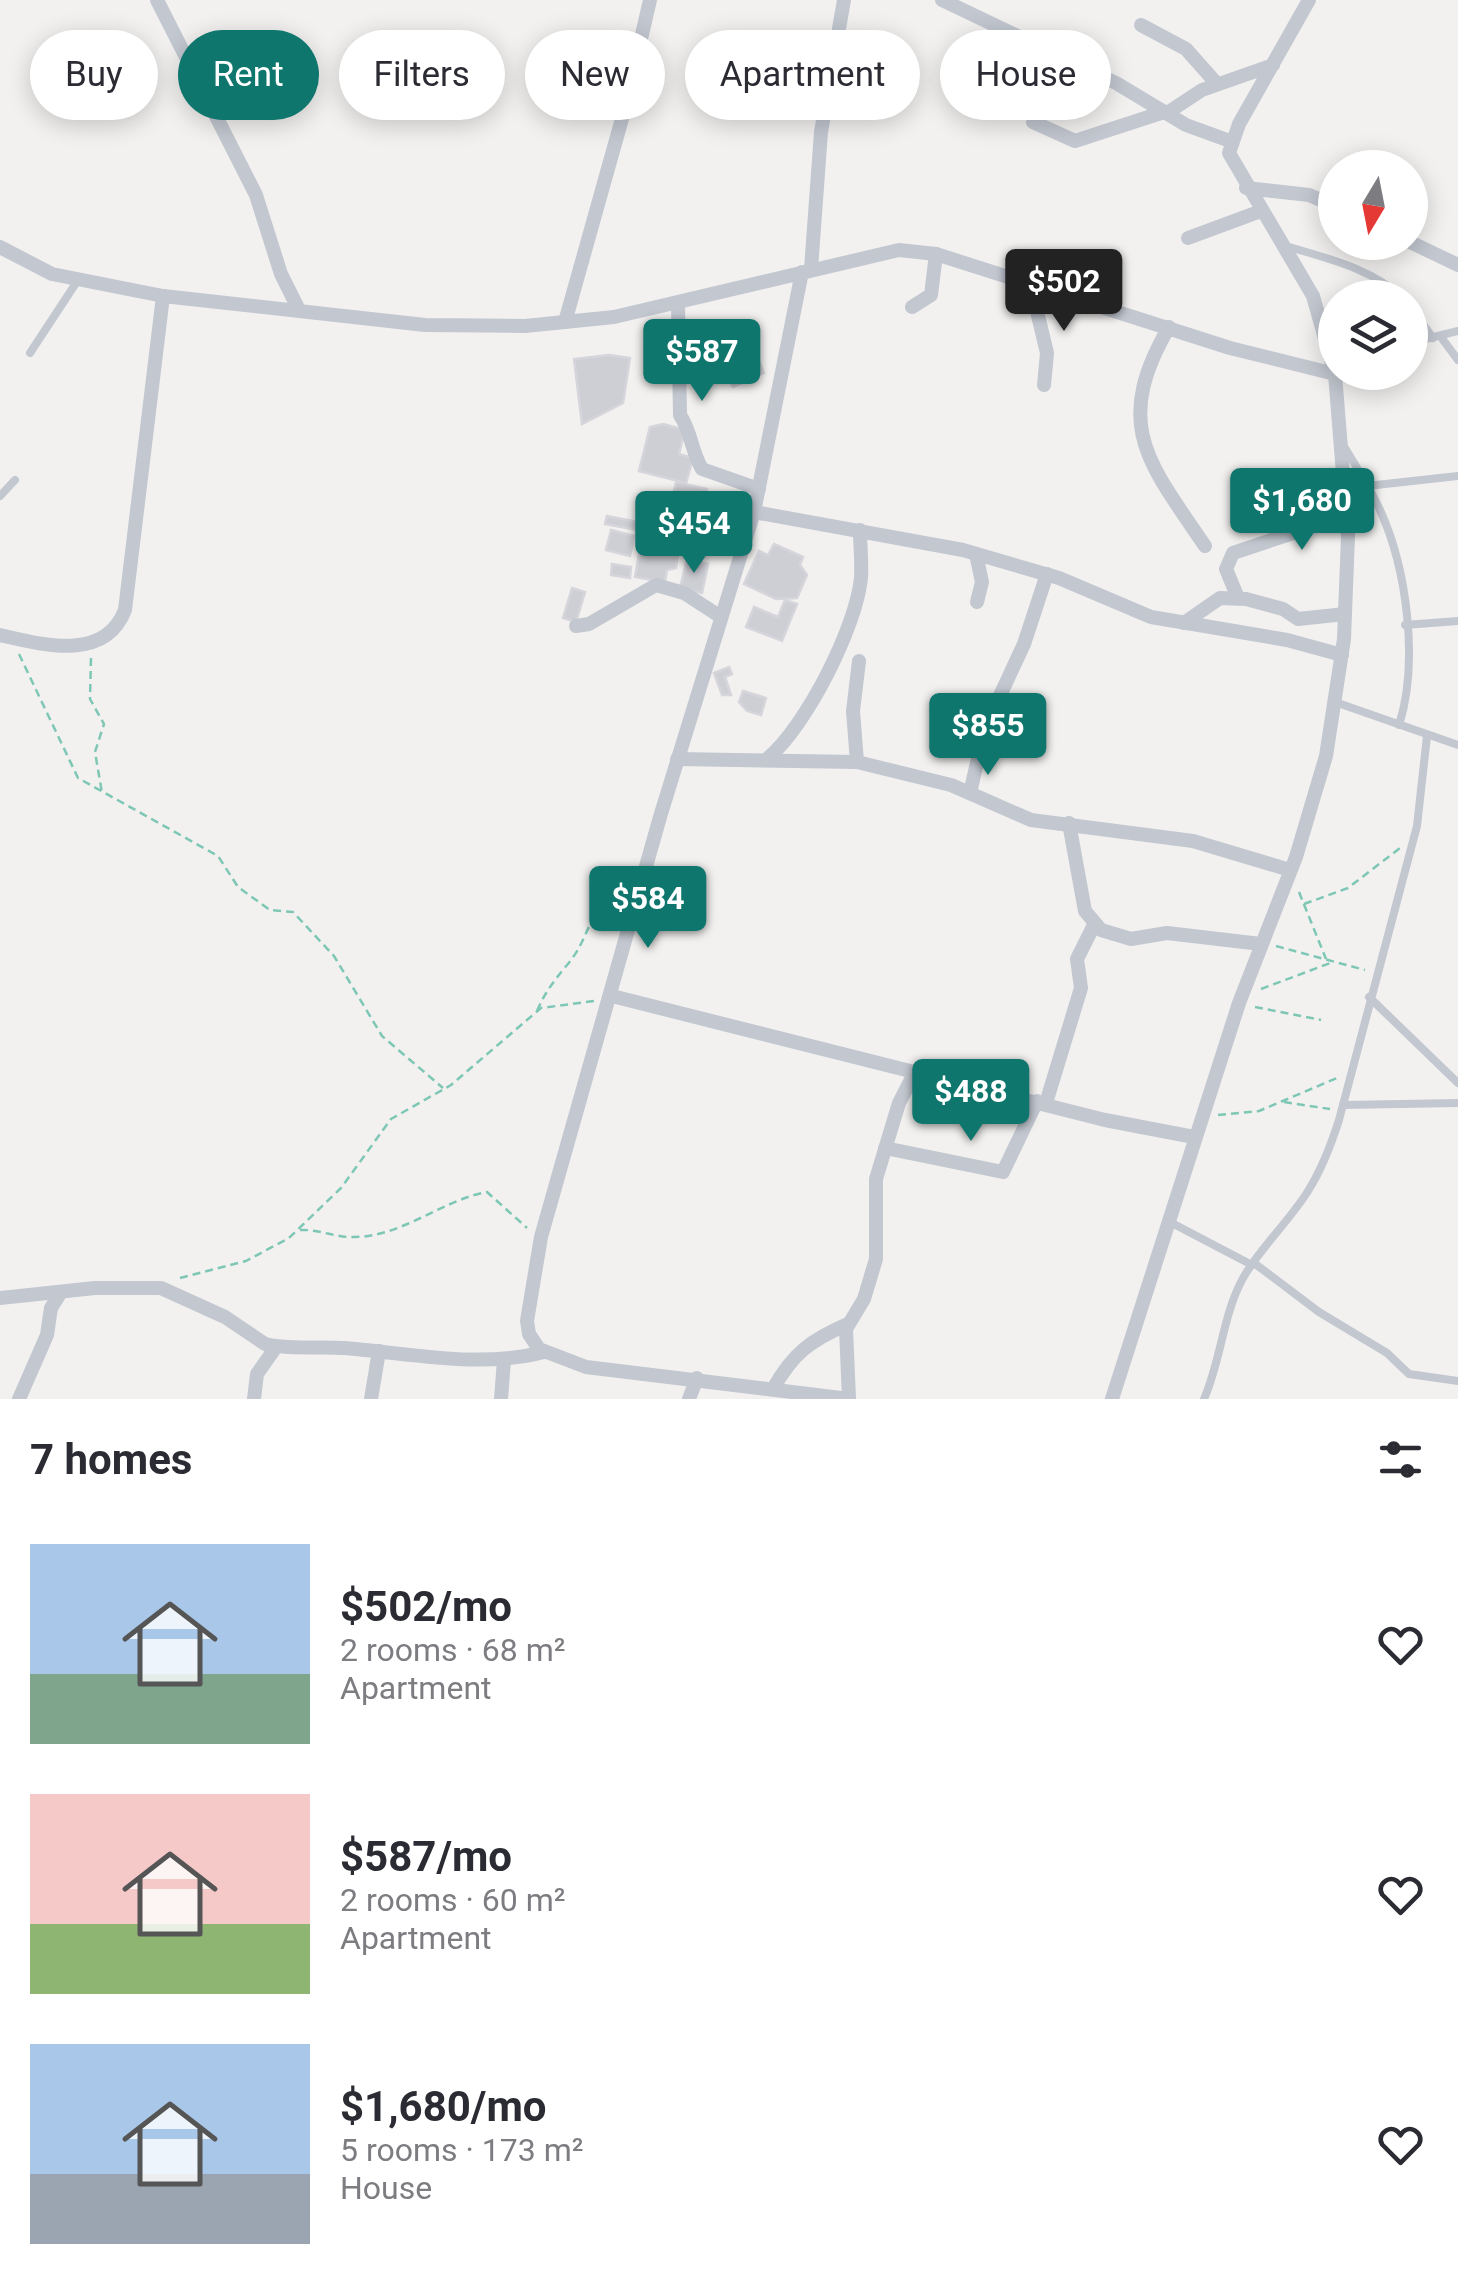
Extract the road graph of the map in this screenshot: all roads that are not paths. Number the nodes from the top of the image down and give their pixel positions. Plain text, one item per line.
1 (157, 0) edge
2 (650, 0) edge
3 (844, 0) edge
4 (942, 0) edge
5 (1309, 0) edge
6 (1141, 24) dead end
7 (1273, 65) junction
8 (1217, 84) junction
9 (1166, 112) junction
10 (1033, 122) dead end
11 (1230, 142) junction
12 (1246, 188) junction
13 (1318, 199) edge
14 (1261, 211) junction
15 (1188, 238) dead end
16 (1286, 246) junction
17 (1428, 251) edge
18 (2, 253) edge
19 (936, 254) junction
20 (1458, 265) edge
21 (806, 271) junction
22 (78, 280) junction
23 (1380, 280) edge
24 (1030, 282) junction
25 (163, 296) junction
26 (678, 304) junction
27 (912, 307) dead end
28 (299, 310) junction
29 (1318, 315) edge
30 (565, 322) junction
31 (1428, 327) edge
32 (1170, 328) junction
33 (1458, 331) edge
34 (1437, 338) junction
35 (1428, 340) edge
36 (30, 352) dead end
37 (1458, 360) edge
38 (1318, 362) edge
39 (1044, 386) dead end
40 (1336, 390) edge
41 (1341, 440) junction
42 (1458, 476) edge
43 (16, 480) dead end
44 (1345, 486) junction
45 (1367, 486) junction
46 (759, 489) junction
47 (0, 496) edge
48 (754, 512) junction
49 (860, 530) junction
50 (1205, 546) dead end
51 (976, 554) junction
52 (1046, 574) junction
53 (1238, 598) junction
54 (977, 602) dead end
55 (1345, 614) junction
56 (721, 617) junction
57 (1458, 621) edge
58 (1184, 622) junction
59 (1405, 625) junction
60 (576, 626) dead end
61 (6, 637) edge
62 (1342, 654) junction
63 (858, 661) dead end
64 (1334, 702) junction
65 (1399, 725) junction
66 (1427, 736) junction
67 (1458, 746) edge
68 (768, 758) junction
69 (678, 759) junction
70 (858, 762) junction
71 (970, 793) junction
72 (1070, 823) junction
73 (1290, 872) junction
74 (1094, 925) junction
75 (1262, 943) junction
76 (1369, 997) junction
77 (611, 998) junction
78 (915, 1072) junction
79 (1458, 1083) edge
80 (1041, 1102) junction
81 (1458, 1103) edge
82 (1342, 1108) junction
83 (1194, 1137) junction
84 (885, 1148) junction
85 (1166, 1220) junction
86 (1253, 1264) junction
87 (62, 1292) junction
88 (0, 1298) edge
89 (848, 1324) junction
90 (528, 1331) junction
91 (276, 1347) junction
92 (379, 1351) junction
93 (544, 1352) junction
94 (506, 1360) junction
95 (697, 1378) junction
96 (1458, 1381) edge
97 (773, 1388) junction
98 (19, 1399) edge
99 (254, 1399) edge
100 (371, 1399) edge
101 (501, 1399) edge
102 (690, 1399) edge
103 (849, 1399) edge
104 (1112, 1399) edge
105 (1204, 1399) edge

1 - 28 street
2 - 30 street
3 - 21 street
4 - 9 street
5 - 7 street
6 - 8 street
7 - 8 street
7 - 11 street
8 - 9 street
9 - 10 street
9 - 11 street
11 - 12 street
12 - 13 street
12 - 14 street
14 - 15 street
14 - 16 street
16 - 23 lane
16 - 29 street
17 - 20 street
18 - 22 street
19 - 21 street
19 - 24 street
19 - 27 street
21 - 26 street
21 - 46 street
22 - 25 street
22 - 36 lane
24 - 32 street
24 - 39 street
25 - 28 street
25 - 61 street
26 - 30 street
26 - 46 street
28 - 30 street
31 - 34 lane
32 - 38 street
32 - 50 street
33 - 34 lane
34 - 35 lane
34 - 37 lane
40 - 41 street
41 - 44 street
41 - 45 lane
42 - 45 lane
43 - 47 lane
44 - 53 street
44 - 55 street
45 - 59 lane
46 - 48 street
48 - 49 street
48 - 56 street
49 - 51 street
49 - 68 street
51 - 52 street
51 - 54 street
52 - 58 street
52 - 71 street
53 - 55 street
53 - 58 street
55 - 62 street
56 - 60 street
56 - 69 street
57 - 59 lane
58 - 62 street
59 - 65 lane
62 - 64 street
63 - 70 street
64 - 65 lane
64 - 73 street
65 - 66 lane
66 - 67 lane
66 - 76 lane
68 - 69 street
68 - 70 street
69 - 77 street
70 - 71 street
71 - 72 street
72 - 73 street
72 - 74 street
73 - 75 street
74 - 75 street
74 - 80 street
75 - 83 street
76 - 79 lane
76 - 82 lane
77 - 78 street
77 - 90 street
78 - 80 street
78 - 84 street
80 - 83 street
80 - 84 street
81 - 82 lane
82 - 86 lane
83 - 85 street
84 - 89 street
85 - 86 lane
85 - 104 street
86 - 96 lane
86 - 105 lane
87 - 88 street
87 - 91 street
87 - 98 street
89 - 97 street
89 - 103 street
90 - 93 street
90 - 94 street
91 - 92 street
91 - 99 street
92 - 94 street
92 - 100 street
93 - 94 street
93 - 95 street
94 - 101 street
95 - 97 street
95 - 102 street
97 - 103 street

